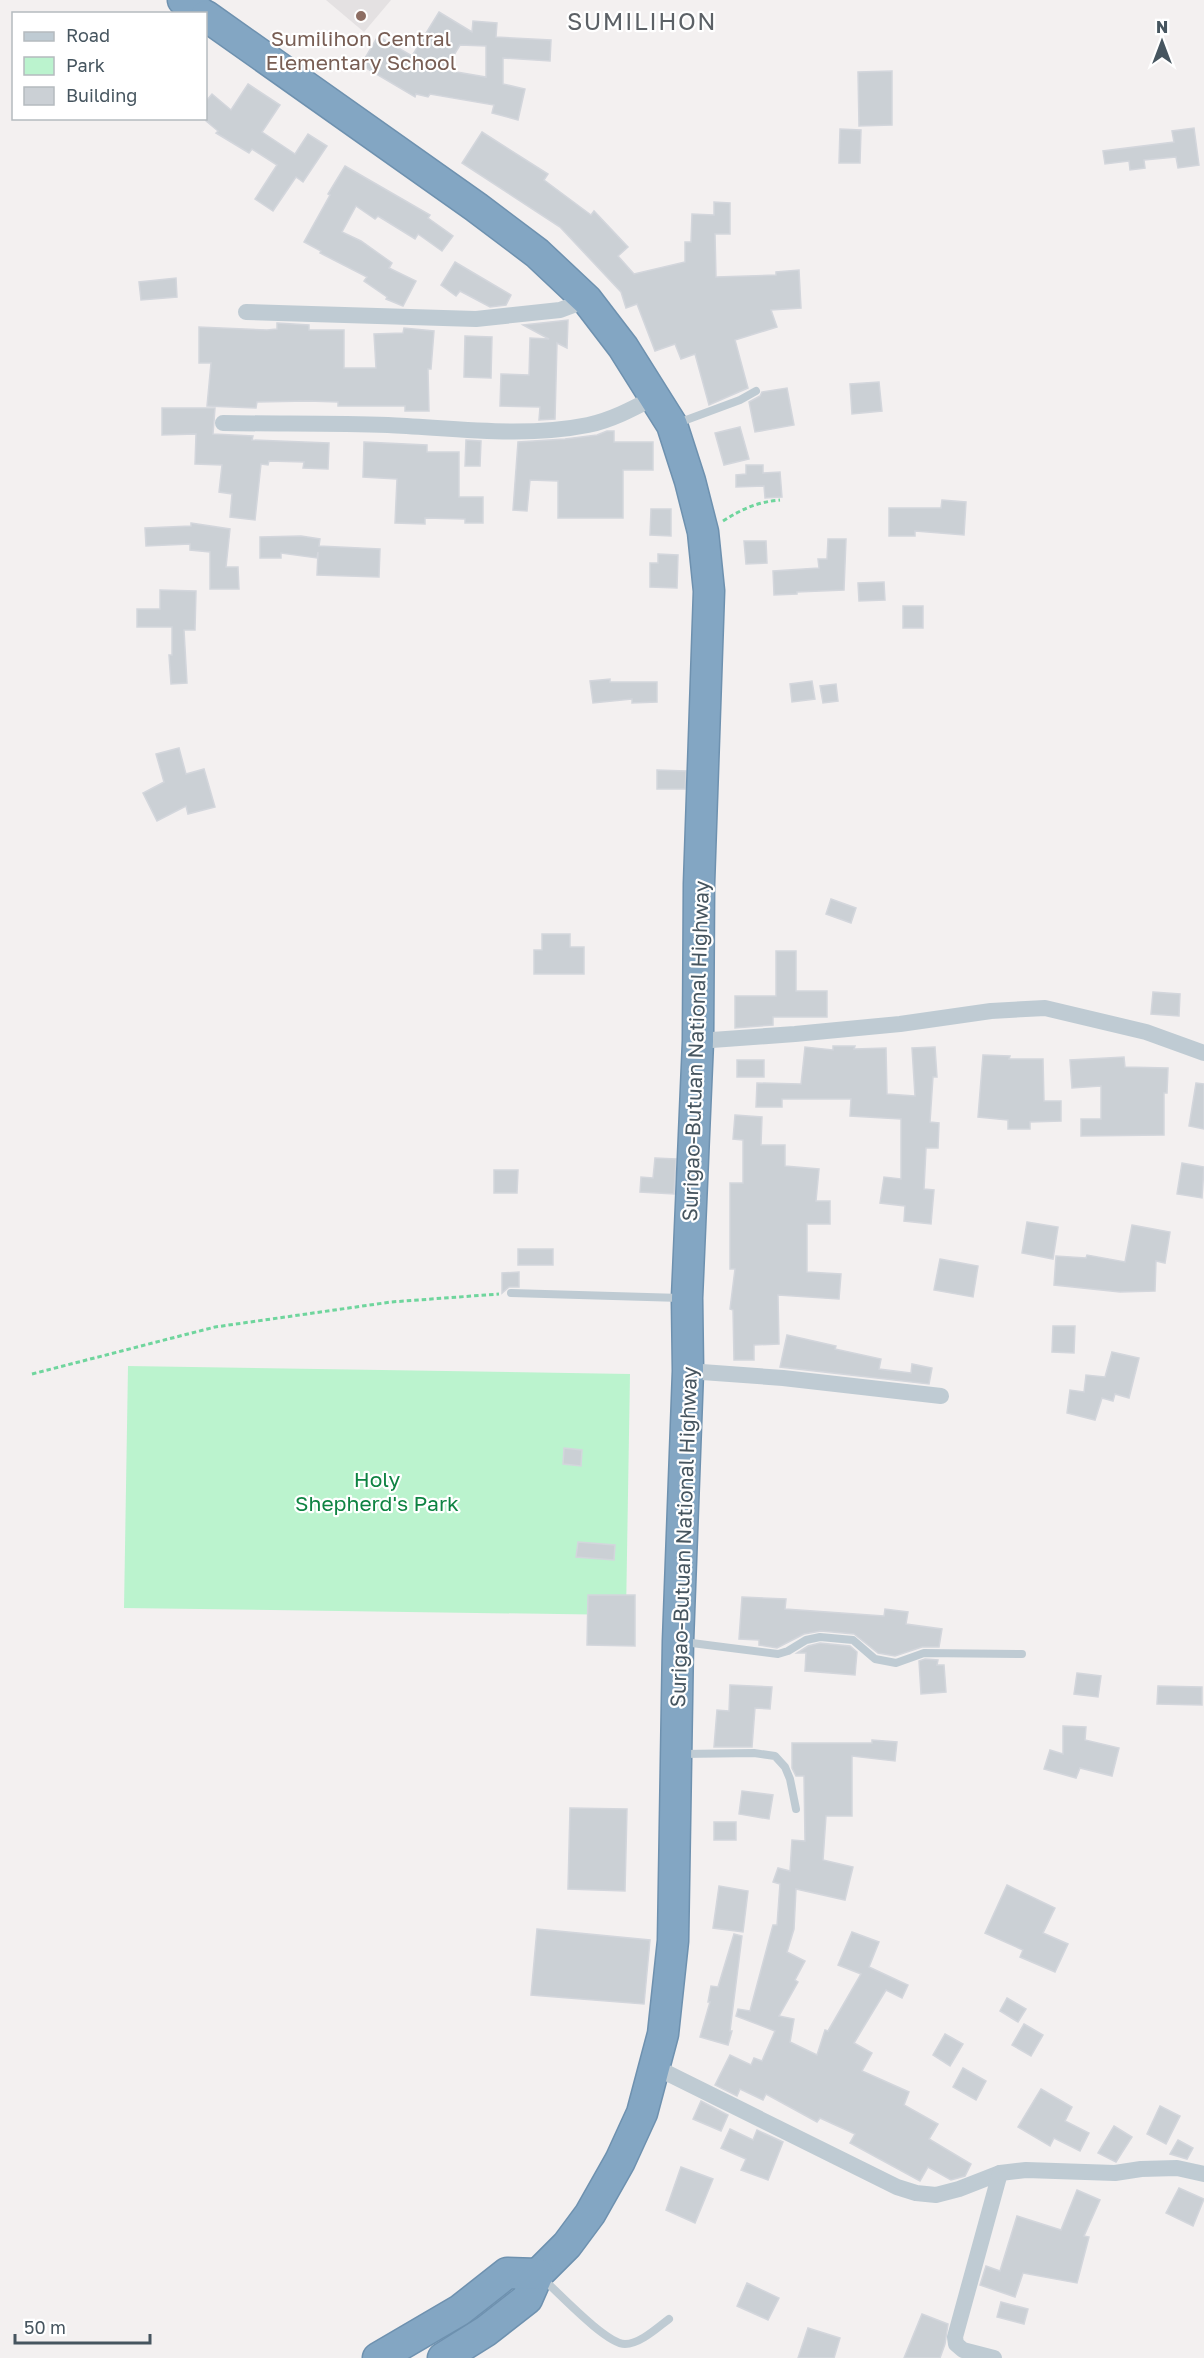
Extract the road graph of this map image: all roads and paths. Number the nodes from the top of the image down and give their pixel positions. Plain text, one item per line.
1 (183, 0) edge
2 (200, 12) edge
3 (207, 17) edge
4 (586, 300) junction
5 (246, 312) dead end
6 (756, 391) dead end
7 (656, 397) junction
8 (223, 423) dead end
9 (672, 425) junction
10 (780, 500) dead end
11 (703, 532) junction
12 (698, 1041) junction
13 (1204, 1053) edge
14 (510, 1293) joint
15 (687, 1298) junction
16 (688, 1371) junction
17 (32, 1374) dead end
18 (941, 1396) dead end
19 (678, 1641) junction
20 (1022, 1654) dead end
21 (676, 1755) junction
22 (796, 1809) dead end
23 (656, 2067) junction
24 (1000, 2173) junction
25 (1204, 2174) edge
26 (538, 2274) junction
27 (669, 2319) dead end
28 (378, 2358) edge
29 (443, 2358) edge
30 (994, 2358) edge

1 - 2 highway, Surigao-Butuan National Highway
3 - 4 highway, Surigao-Butuan National Highway
4 - 5 street
4 - 7 highway, Surigao-Butuan National Highway
6 - 9 lane
7 - 8 street
7 - 9 highway, Surigao-Butuan National Highway
9 - 11 highway, Surigao-Butuan National Highway
10 - 11 path
11 - 12 highway, Surigao-Butuan National Highway
12 - 13 street
12 - 15 highway, Surigao-Butuan National Highway
14 - 15 lane
14 - 17 path
15 - 16 highway, Surigao-Butuan National Highway
16 - 18 street
16 - 19 highway, Surigao-Butuan National Highway
19 - 20 lane
19 - 21 highway, Surigao-Butuan National Highway
21 - 22 lane
21 - 23 highway, Surigao-Butuan National Highway
23 - 24 street
23 - 26 highway, Surigao-Butuan National Highway
24 - 25 street
24 - 30 street
26 - 27 lane
26 - 28 highway
26 - 29 highway, Surigao-Butuan National Highway

